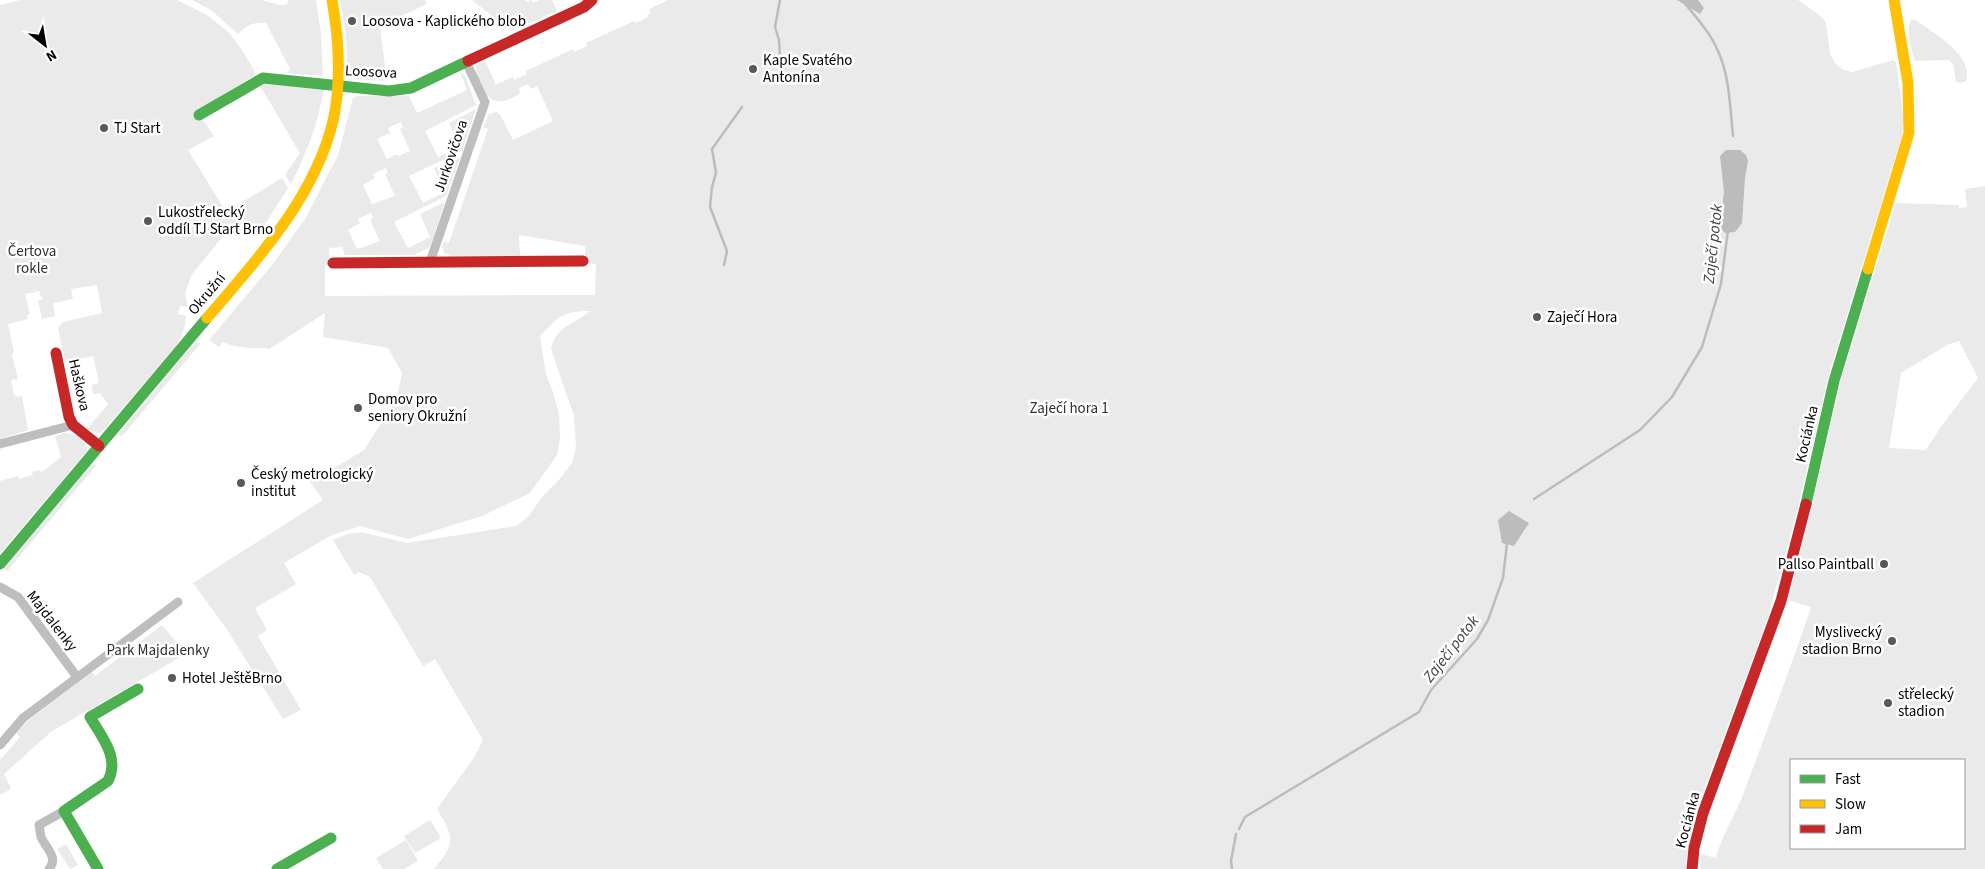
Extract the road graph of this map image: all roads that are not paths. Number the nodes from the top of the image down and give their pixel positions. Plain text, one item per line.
1 (332, 0) edge
2 (592, 0) edge
3 (1894, 0) edge
4 (466, 62) junction
5 (338, 86) junction
6 (199, 115) dead end
7 (583, 261) dead end
8 (430, 262) junction
9 (333, 263) dead end
10 (56, 353) dead end
11 (73, 425) junction
12 (0, 444) edge
13 (99, 446) junction
14 (0, 564) edge
15 (0, 587) edge
16 (178, 602) dead end
17 (77, 678) junction
18 (138, 689) dead end
19 (0, 745) edge
20 (64, 811) junction
21 (331, 838) dead end
22 (49, 869) edge
23 (98, 869) edge
24 (277, 869) edge
25 (1692, 869) edge

1 - 5 street, Okružní
2 - 4 street, Loosova
3 - 25 street, Kociánka
4 - 5 street, Loosova
4 - 8 street, Jurkovičova
5 - 6 street, Loosova
5 - 13 street, Okružní
7 - 8 street
8 - 9 street
10 - 11 street, Haškova
11 - 12 street, Haškova
11 - 13 street, Haškova
13 - 14 street, Okružní
15 - 17 street, Majdalenky
16 - 17 street
17 - 19 street
18 - 20 street
20 - 22 street
20 - 23 street
21 - 24 street

